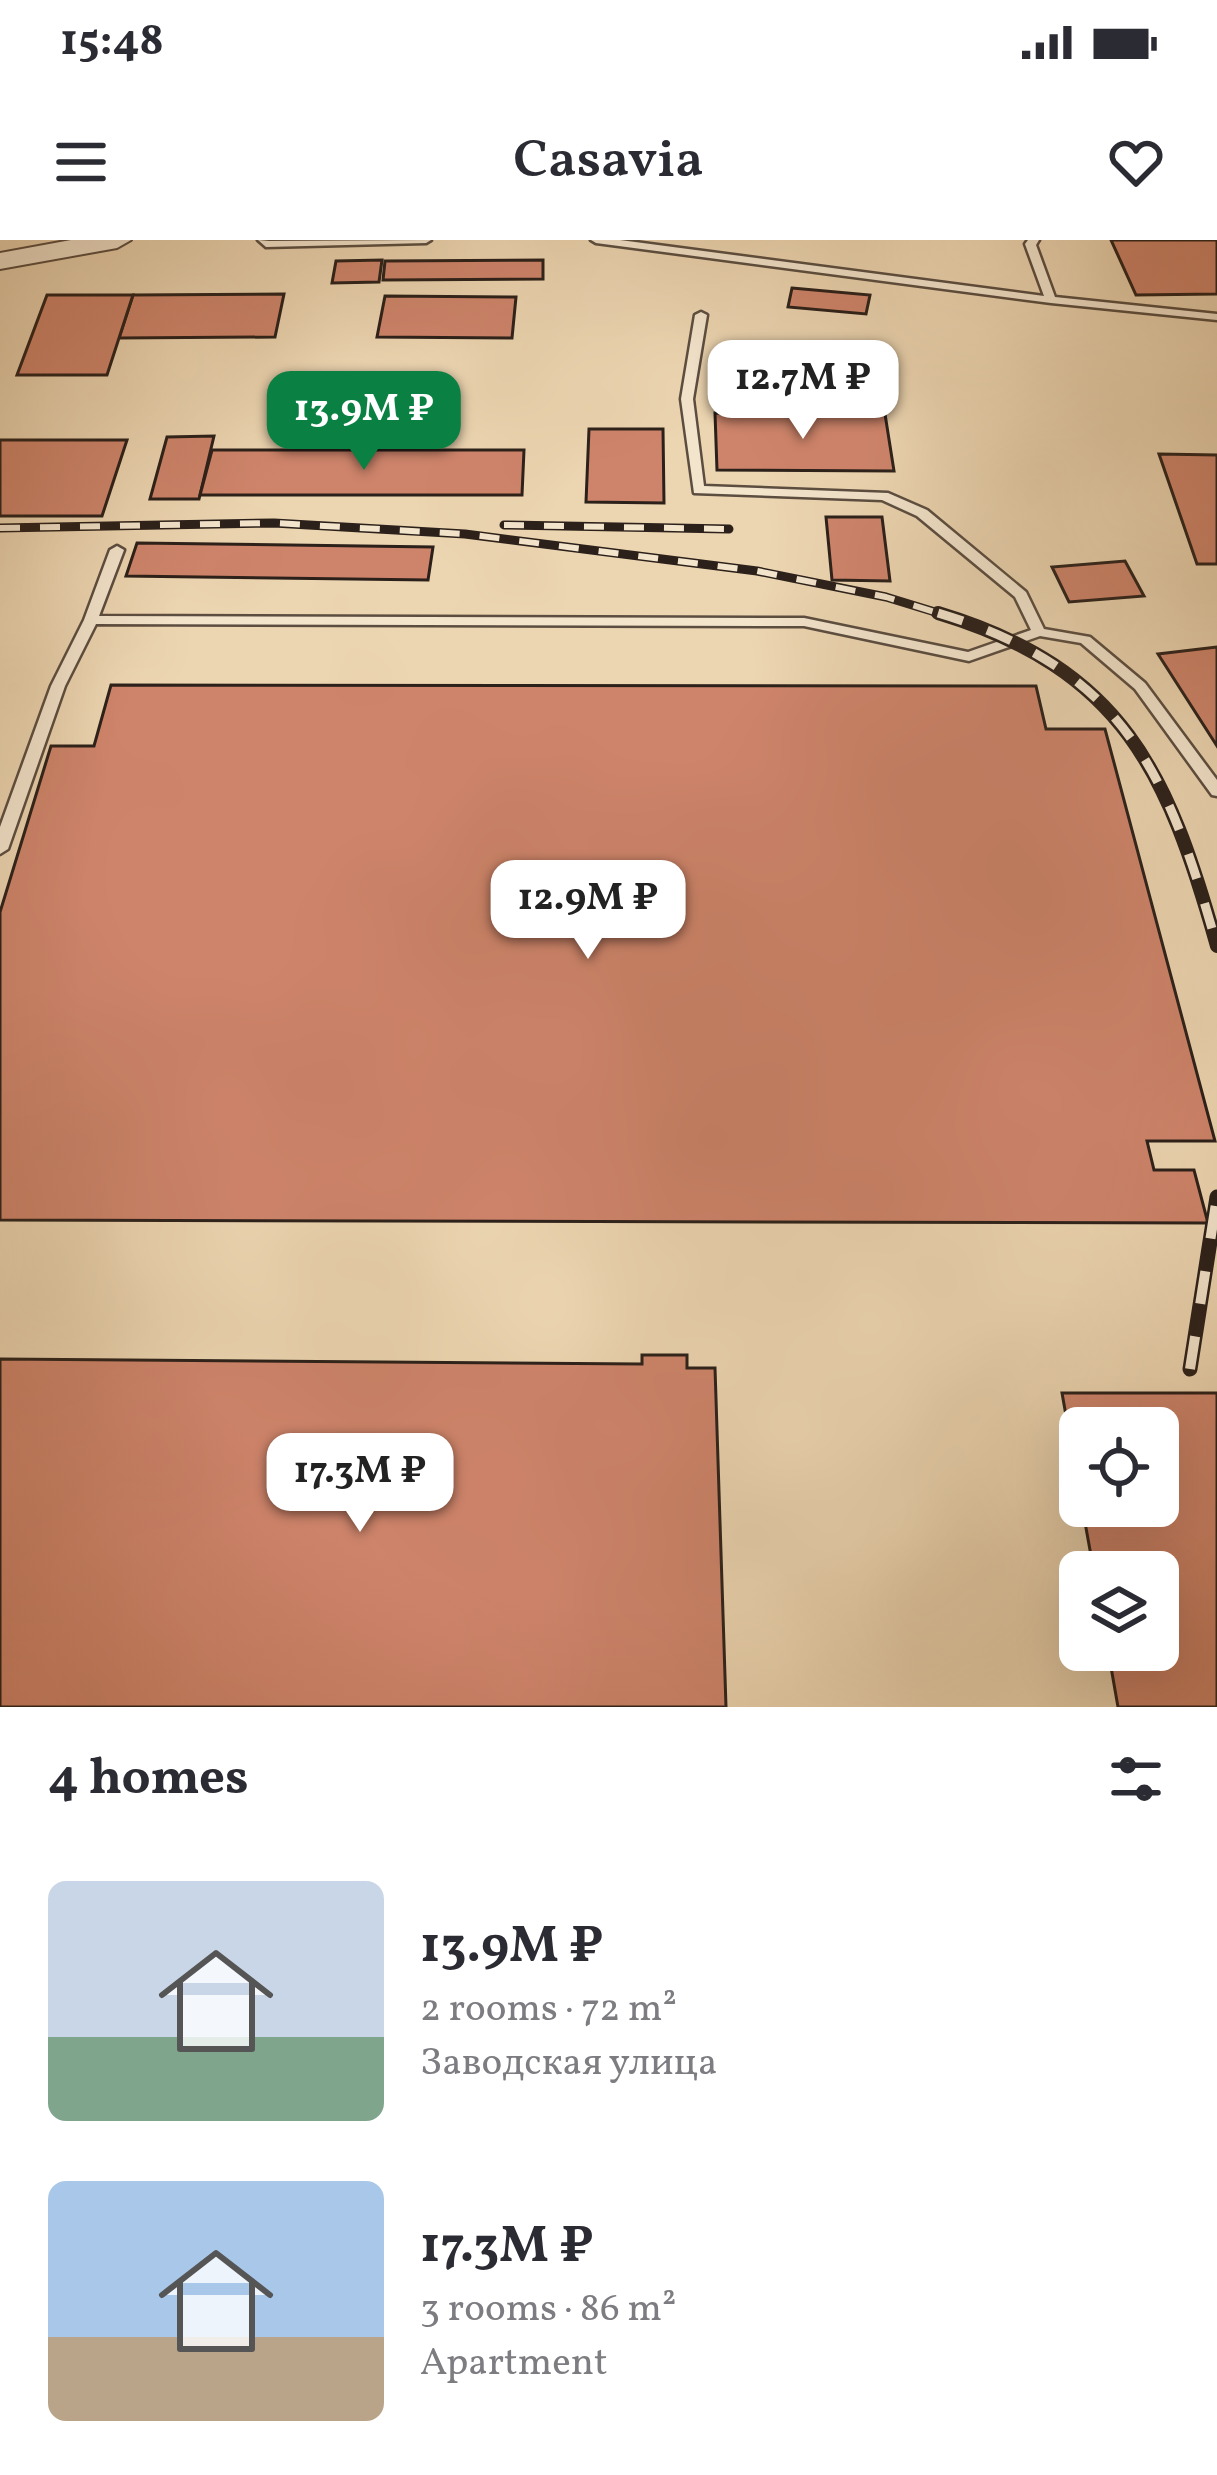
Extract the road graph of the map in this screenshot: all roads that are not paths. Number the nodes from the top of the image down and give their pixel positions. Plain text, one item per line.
1 (116, 240) edge
2 (263, 240) edge
3 (425, 240) edge
4 (596, 240) edge
5 (1034, 240) edge
6 (0, 260) edge
7 (1051, 300) junction
8 (701, 314) dead end
9 (1217, 317) edge
10 (117, 550) dead end
11 (91, 620) junction
12 (1039, 632) junction
13 (1217, 791) edge
14 (0, 849) edge

1 - 6 street
2 - 3 lane
4 - 7 lane
5 - 7 lane
7 - 9 lane
8 - 12 lane
10 - 11 lane
11 - 12 lane
11 - 14 lane
12 - 13 lane

